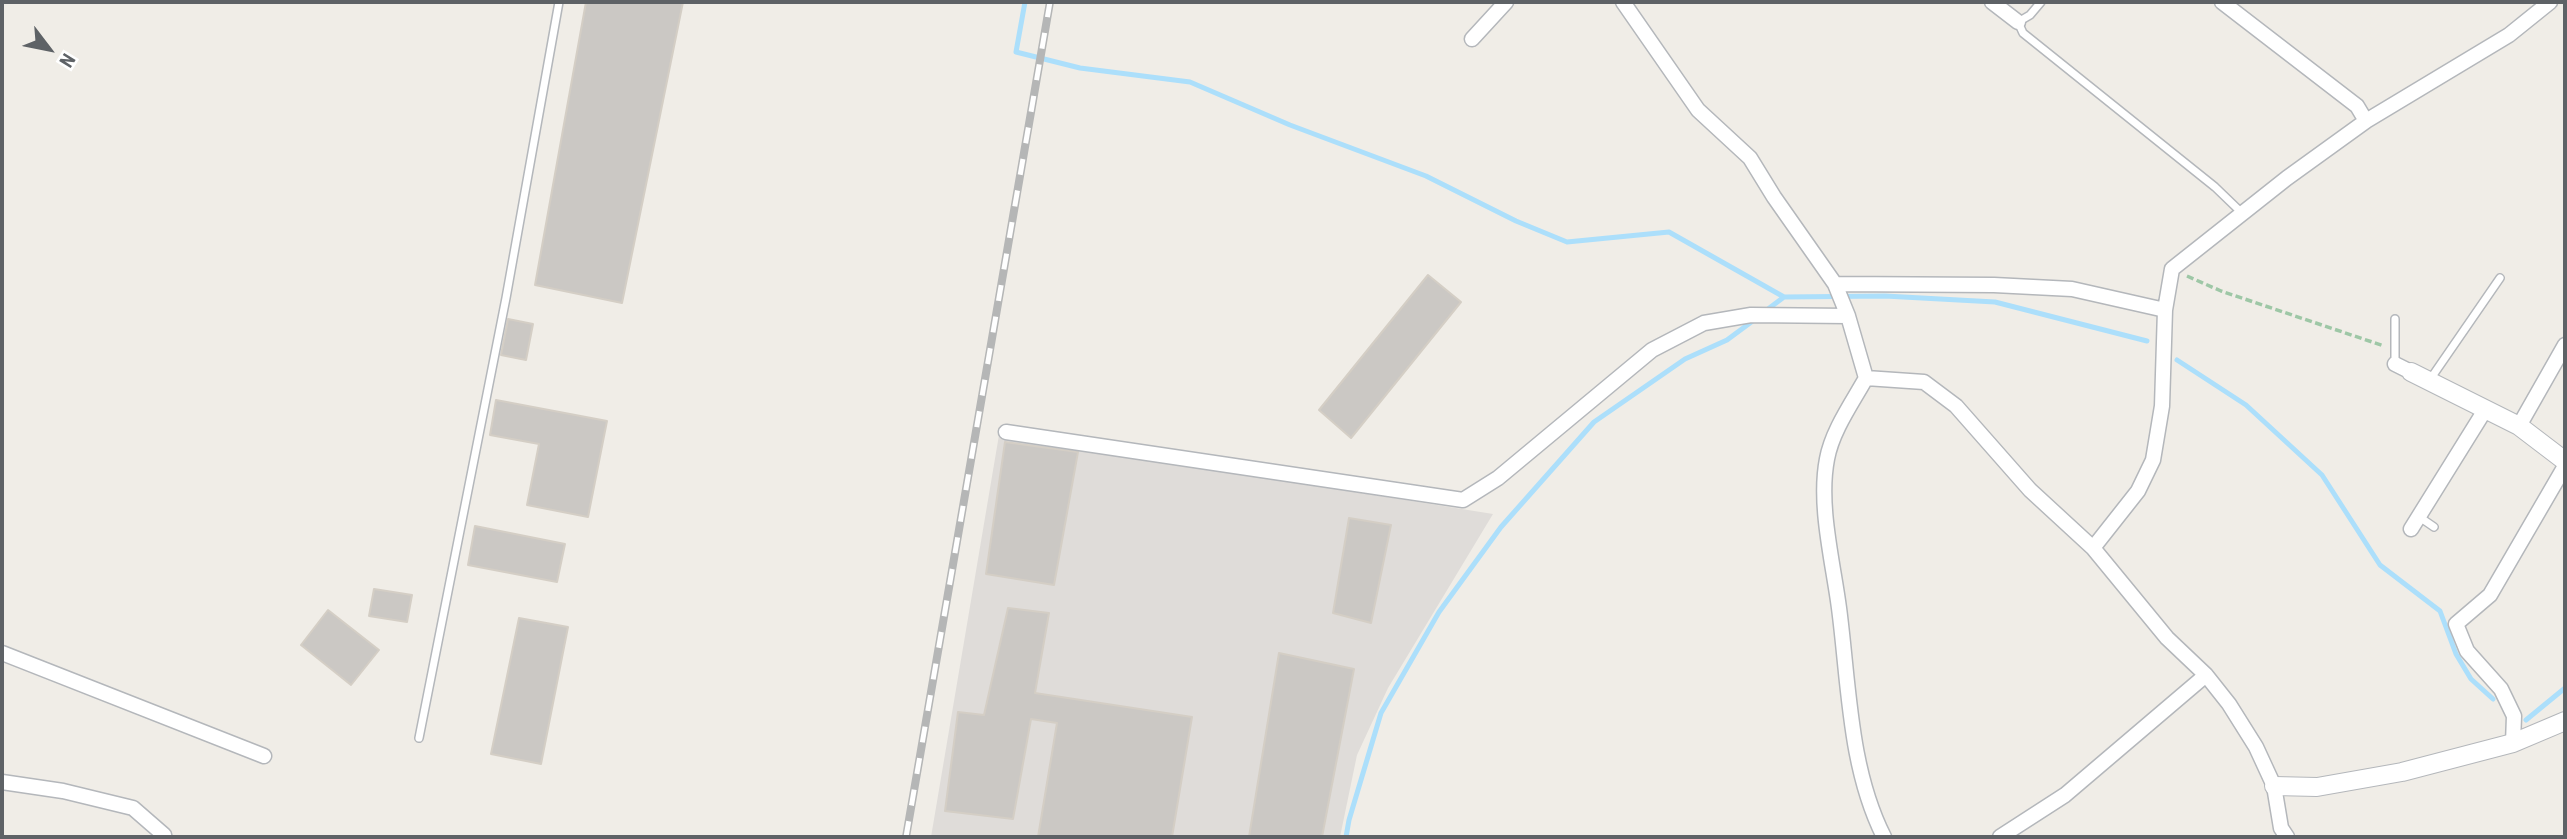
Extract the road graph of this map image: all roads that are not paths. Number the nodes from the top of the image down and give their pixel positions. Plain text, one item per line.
1 (559, 2) edge
2 (1506, 2) edge
3 (1623, 2) edge
4 (1992, 2) edge
5 (2041, 2) edge
6 (2222, 2) edge
7 (2550, 2) edge
8 (2018, 22) junction
9 (1472, 39) dead end
10 (2366, 121) junction
11 (2242, 214) junction
12 (2500, 278) dead end
13 (1835, 284) junction
14 (2165, 310) junction
15 (1847, 316) junction
16 (2395, 319) dead end
17 (2565, 345) edge
18 (2395, 364) joint
19 (2412, 372) joint
20 (1866, 378) junction
21 (2429, 381) junction
22 (2485, 410) junction
23 (2518, 426) junction
24 (1006, 432) dead end
25 (2565, 463) edge
26 (2415, 523) joint
27 (2434, 527) dead end
28 (2093, 548) junction
29 (2, 653) edge
30 (2206, 675) junction
31 (2565, 721) edge
32 (419, 738) dead end
33 (2513, 743) junction
34 (264, 756) dead end
35 (2, 782) edge
36 (2274, 786) junction
37 (163, 837) edge
38 (1884, 837) edge
39 (2000, 837) edge
40 (2287, 837) edge

1 - 32 lane
2 - 9 street
3 - 13 street
4 - 8 street
5 - 8 lane
6 - 10 street
7 - 10 street
8 - 11 lane
10 - 11 street
11 - 14 street
12 - 21 lane
13 - 14 street
13 - 15 street
14 - 28 street
15 - 20 street
15 - 24 street
16 - 18 lane
17 - 23 street
18 - 19 street
19 - 21 street
20 - 28 street
20 - 38 street
21 - 22 street
22 - 23 street
22 - 26 street
23 - 25 street
25 - 33 street
26 - 27 lane
28 - 30 street
29 - 34 street
30 - 36 street
30 - 39 street
31 - 33 street
33 - 36 street
35 - 37 street
36 - 40 street

